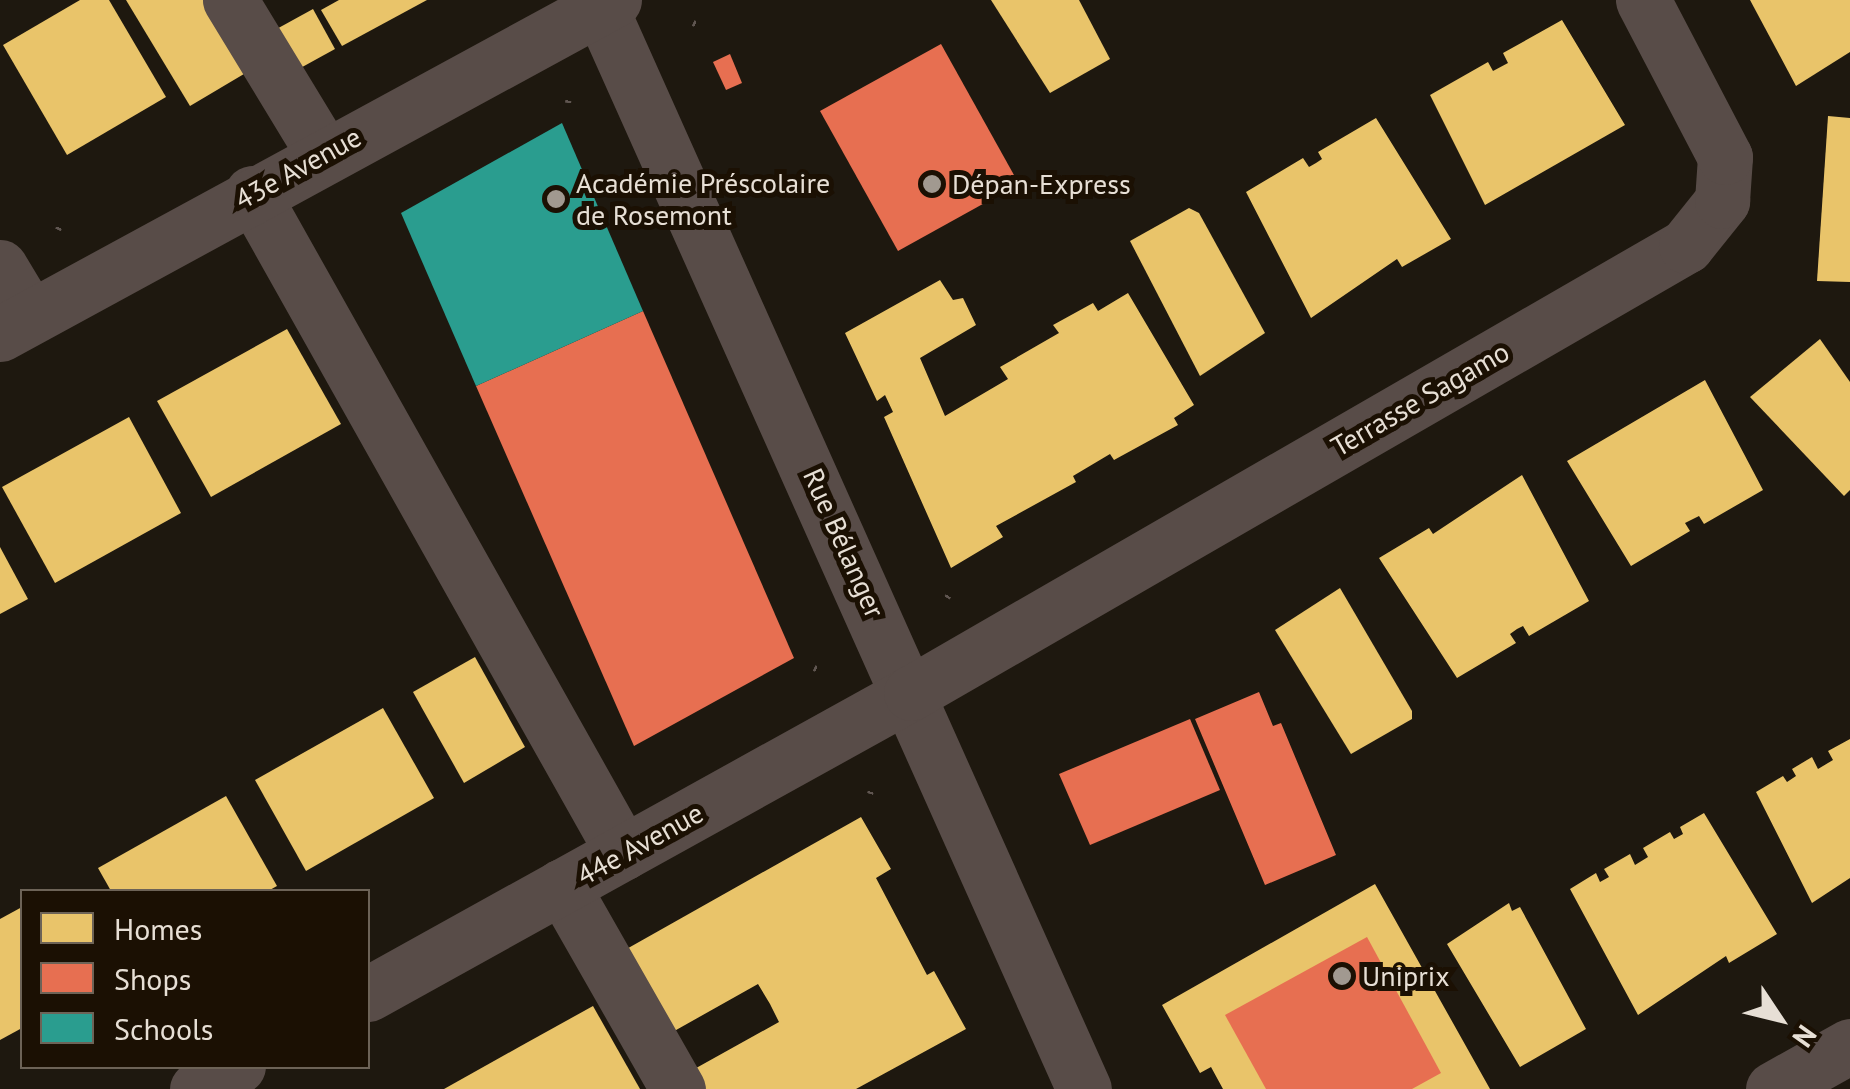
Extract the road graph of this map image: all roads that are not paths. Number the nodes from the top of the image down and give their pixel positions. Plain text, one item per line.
1 (230, 0) edge
2 (1643, 0) edge
3 (603, 3) edge
4 (323, 153) junction
5 (252, 193) junction
6 (0, 267) edge
7 (15, 326) edge
8 (912, 692) junction
9 (623, 853) junction
10 (562, 886) junction
11 (370, 993) edge
12 (1850, 1046) edge
13 (233, 1069) edge
14 (197, 1089) edge
15 (678, 1089) edge
16 (1084, 1089) edge
17 (1773, 1089) edge

1 - 4 street
2 - 8 street, Terrasse Sagamo
3 - 4 street, 43e Avenue
3 - 8 street, Rue Bélanger
4 - 5 street, 43e Avenue
5 - 7 street, 43e Avenue
5 - 9 street
6 - 7 street
8 - 9 street, 44e Avenue
8 - 16 street, Rue Bélanger
9 - 10 street, 44e Avenue
10 - 11 street, 44e Avenue
10 - 15 street
12 - 17 street
13 - 14 street

